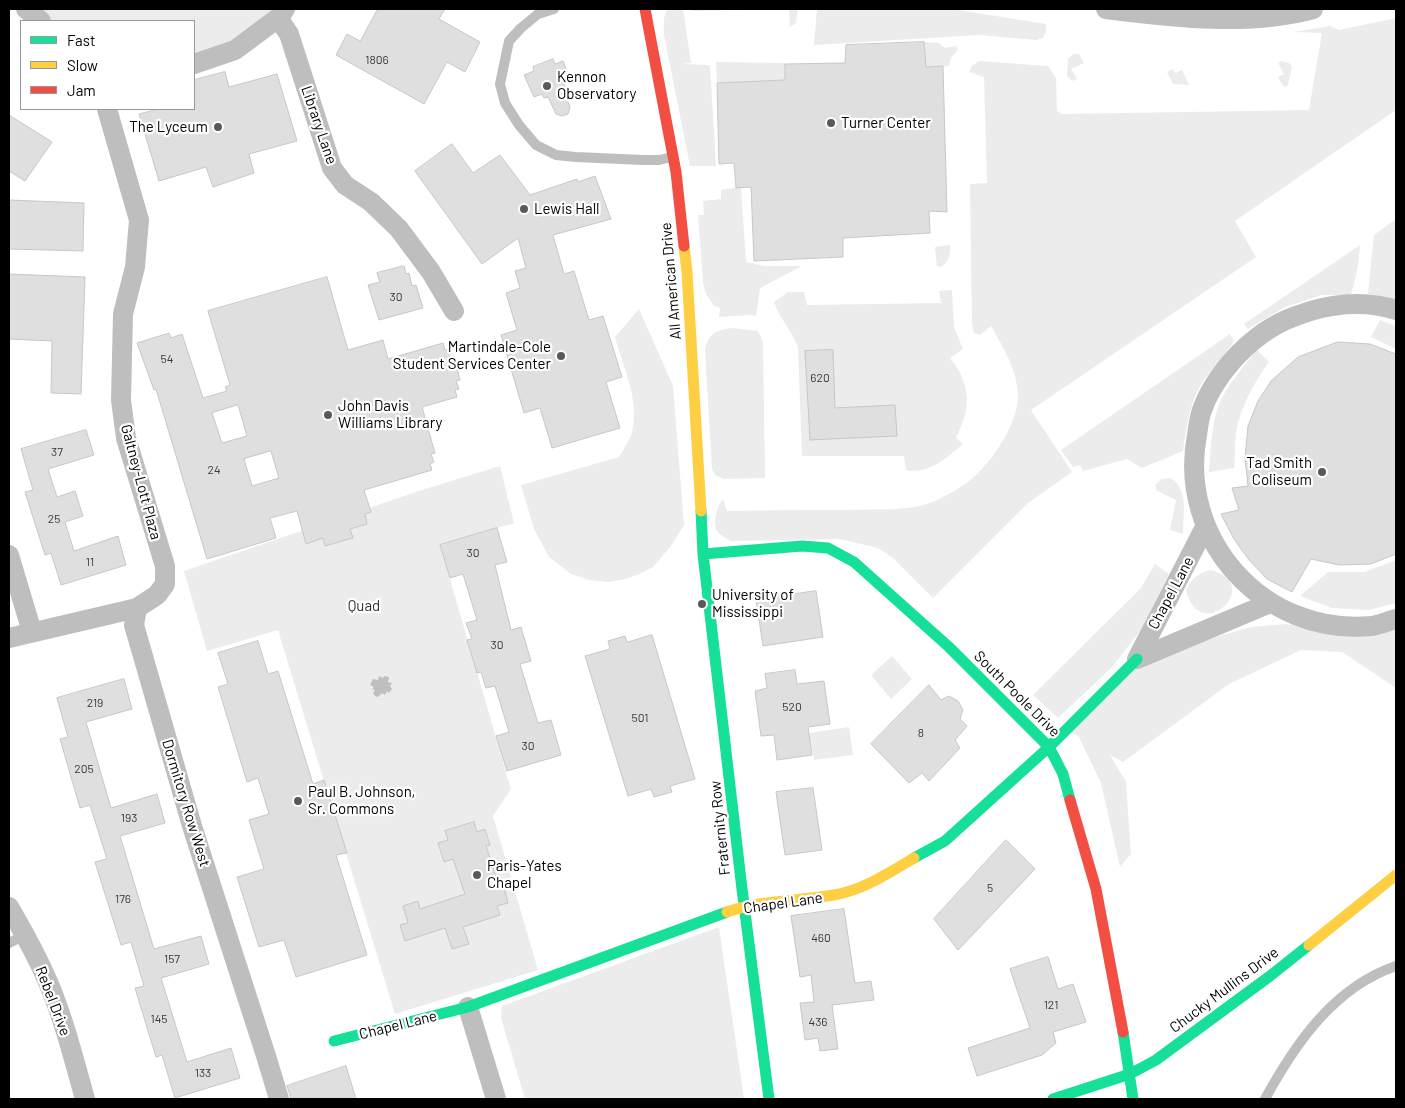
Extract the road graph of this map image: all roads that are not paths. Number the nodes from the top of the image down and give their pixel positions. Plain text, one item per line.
1 (26, 9) edge
2 (554, 9) edge
3 (645, 9) edge
4 (1106, 9) edge
5 (1313, 9) edge
6 (281, 13) edge
7 (40, 20) edge
8 (195, 64) edge
9 (107, 110) edge
10 (674, 157) junction
11 (1396, 310) edge
12 (454, 311) dead end
13 (1205, 526) junction
14 (703, 554) junction
15 (9, 555) edge
16 (1270, 603) junction
17 (137, 608) junction
18 (1396, 618) edge
19 (32, 632) junction
20 (9, 638) edge
21 (1137, 659) junction
22 (1049, 747) junction
23 (1396, 874) edge
24 (744, 906) junction
25 (9, 907) edge
26 (17, 939) edge
27 (1396, 966) edge
28 (468, 1007) junction
29 (334, 1041) dead end
30 (1130, 1074) junction
31 (85, 1099) edge
32 (278, 1099) edge
33 (496, 1099) edge
34 (769, 1099) edge
35 (1053, 1099) edge
36 (1133, 1099) edge
37 (1265, 1099) edge

1 - 7 street
2 - 10 lane
3 - 10 street, All American Drive
4 - 5 street
6 - 8 street
6 - 12 street, Library Lane
9 - 17 street, Galtney-Lott Plaza
10 - 14 street, All American Drive
11 - 13 street
13 - 16 street
13 - 21 street, Chapel Lane
14 - 22 street, South Poole Drive
14 - 24 street, Fraternity Row
15 - 19 street
16 - 18 street
16 - 21 street, Chapel Lane
17 - 19 street
17 - 32 street, Dormitory Row West
19 - 20 street
21 - 22 street, Chapel Lane
22 - 24 street, Chapel Lane
22 - 30 street, South Poole Drive
23 - 30 street, Chucky Mullins Drive
24 - 28 street, Chapel Lane
24 - 34 street, Fraternity Row
25 - 26 street, Rebel Drive
26 - 31 street, Rebel Drive
27 - 37 lane
28 - 29 street, Chapel Lane
28 - 33 street
30 - 35 street, Chucky Mullins Drive
30 - 36 street, South Poole Drive

